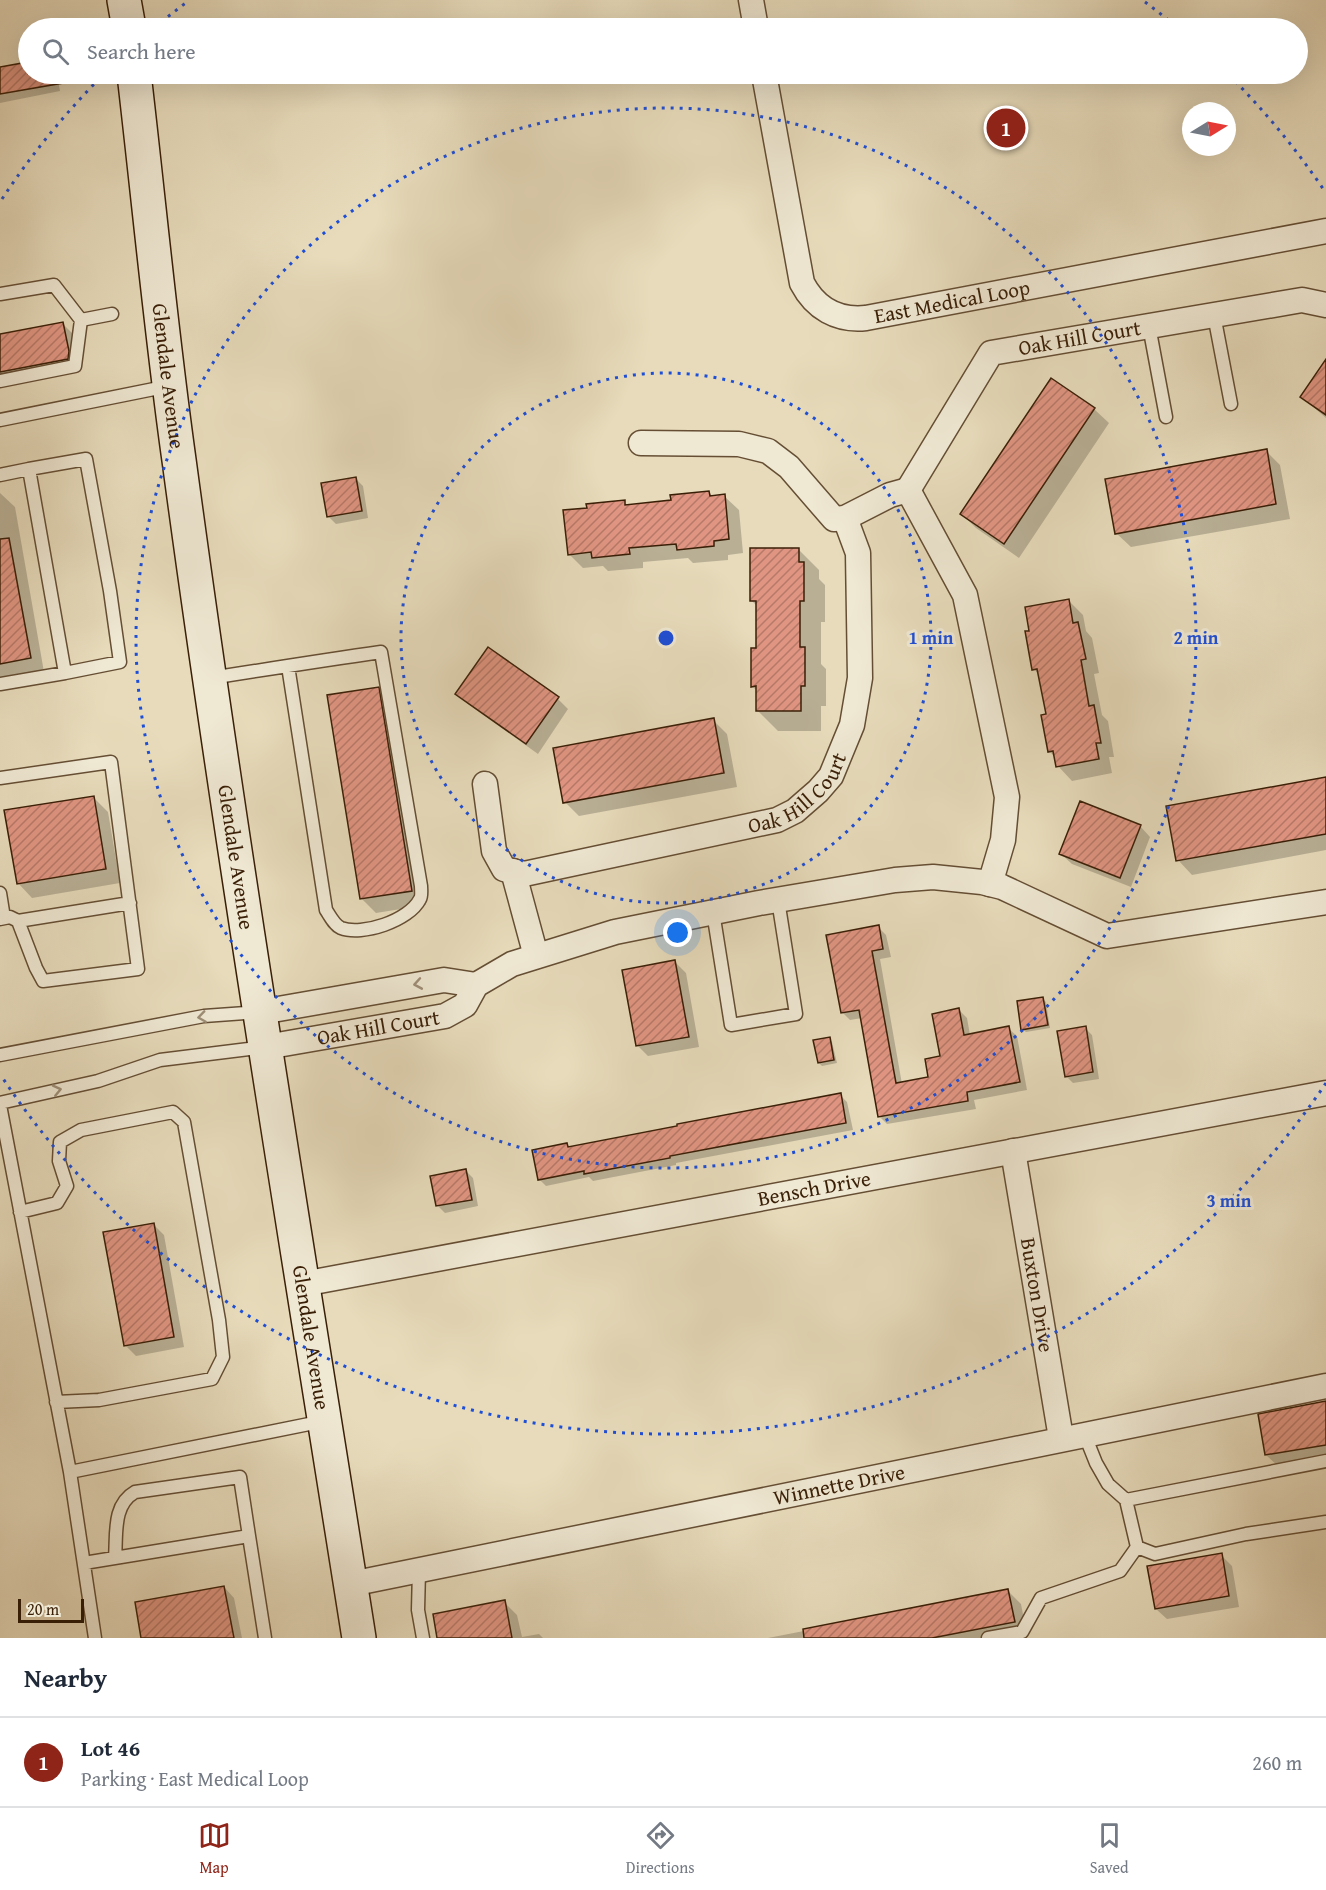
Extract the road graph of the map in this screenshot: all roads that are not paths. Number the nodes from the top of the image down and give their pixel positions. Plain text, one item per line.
1 (124, 0) edge
2 (751, 0) edge
3 (127, 18) edge
4 (754, 18) edge
5 (135, 84) edge
6 (766, 84) edge
7 (1326, 231) edge
8 (0, 294) edge
9 (1326, 305) edge
10 (112, 315) dead end
11 (1214, 315) junction
12 (81, 320) junction
13 (1149, 326) junction
14 (0, 381) edge
15 (170, 386) junction
16 (1231, 404) dead end
17 (1166, 417) dead end
18 (0, 420) edge
19 (641, 443) dead end
20 (29, 469) junction
21 (0, 475) edge
22 (908, 490) junction
23 (845, 518) junction
24 (288, 666) junction
25 (65, 673) junction
26 (210, 678) junction
27 (0, 684) edge
28 (0, 778) edge
29 (485, 784) dead end
30 (513, 871) junction
31 (990, 884) junction
32 (0, 892) edge
33 (778, 900) junction
34 (1326, 902) edge
35 (130, 903) junction
36 (713, 912) junction
37 (2, 919) edge
38 (18, 921) junction
39 (536, 956) junction
40 (476, 985) junction
41 (261, 1012) junction
42 (266, 1047) junction
43 (0, 1055) edge
44 (1326, 1092) edge
45 (0, 1104) edge
46 (1013, 1150) junction
47 (20, 1212) junction
48 (303, 1284) junction
49 (1326, 1386) edge
50 (56, 1402) junction
51 (325, 1421) junction
52 (1073, 1436) junction
53 (1326, 1461) edge
54 (70, 1473) junction
55 (1126, 1500) junction
56 (1326, 1522) edge
57 (249, 1536) junction
58 (1137, 1547) junction
59 (115, 1557) junction
60 (84, 1563) junction
61 (419, 1570) junction
62 (351, 1584) junction
63 (95, 1638) edge
64 (265, 1638) edge
65 (359, 1638) edge
66 (423, 1638) edge
67 (988, 1638) edge

1 - 3 main road
2 - 4 street
5 - 15 main road, Glendale Avenue
6 - 7 street, East Medical Loop
8 - 12 lane
9 - 11 street, Oak Hill Court
10 - 12 lane
11 - 13 street, Oak Hill Court
11 - 16 lane
12 - 14 lane
13 - 17 lane
13 - 22 street, Oak Hill Court
15 - 18 lane
15 - 26 main road, Glendale Avenue
19 - 23 street
20 - 21 lane
20 - 25 lane
20 - 25 lane
22 - 23 street
22 - 31 street
23 - 30 street, Oak Hill Court
24 - 24 lane
24 - 26 lane
25 - 27 lane
26 - 41 main road, Glendale Avenue
28 - 35 lane
29 - 30 street
30 - 39 street
31 - 33 street, Oak Hill Court
31 - 34 street, Oak Hill Court
32 - 37 lane
33 - 36 street, Oak Hill Court
33 - 36 lane
35 - 38 lane
35 - 38 lane
36 - 39 street, Oak Hill Court
37 - 38 lane
39 - 40 street, Oak Hill Court
40 -> 41 street, Oak Hill Court
40 - 42 street, Oak Hill Court
41 - 42 main road, Glendale Avenue
41 -> 43 lane
45 -> 42 lane
42 - 48 main road, Glendale Avenue
44 - 46 street, Bensch Drive
45 - 47 lane
46 - 48 street, Bensch Drive
46 - 52 street, Buxton Drive
47 - 50 lane
47 - 50 lane
48 - 51 main road, Glendale Avenue
49 - 52 street, Winnette Drive
50 - 54 lane
51 - 54 lane
51 - 62 main road, Glendale Avenue
52 - 55 lane
52 - 61 street, Winnette Drive
53 - 55 lane
54 - 60 lane
55 - 58 lane
56 - 58 lane
57 - 59 lane
57 - 59 lane
57 - 64 lane
58 - 67 lane
59 - 60 lane
60 - 63 lane
61 - 62 street, Winnette Drive
61 - 66 lane
62 - 65 main road, Glendale Avenue

